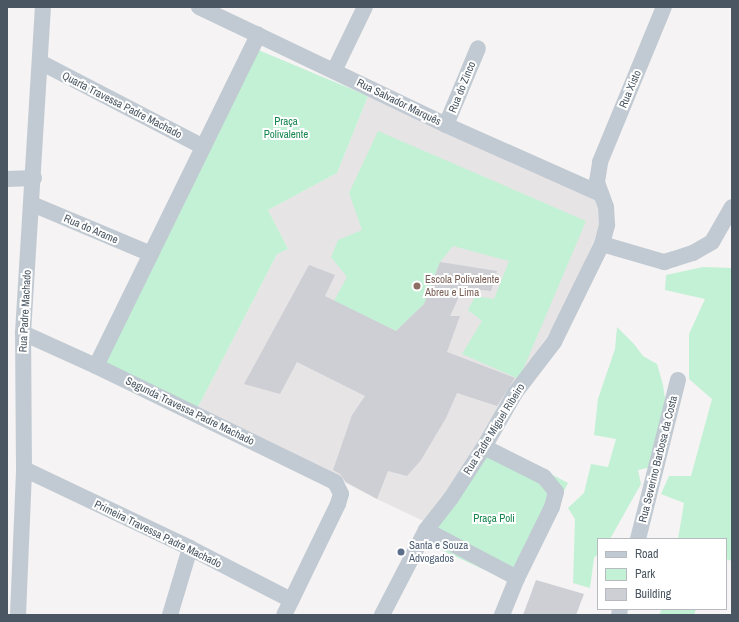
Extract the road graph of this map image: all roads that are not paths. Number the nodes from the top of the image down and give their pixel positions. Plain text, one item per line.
1 (43, 7) edge
2 (199, 7) edge
3 (364, 7) edge
4 (664, 7) edge
5 (227, 13) edge
6 (258, 35) junction
7 (478, 48) dead end
8 (40, 62) junction
9 (334, 71) junction
10 (446, 125) junction
11 (204, 147) junction
12 (597, 172) joint
13 (34, 178) junction
14 (7, 179) edge
15 (601, 194) junction
16 (32, 204) junction
17 (732, 207) edge
18 (602, 244) junction
19 (151, 254) junction
20 (23, 334) junction
21 (96, 366) junction
22 (678, 380) dead end
23 (484, 447) junction
24 (24, 469) junction
25 (426, 530) junction
26 (638, 538) edge
27 (190, 548) junction
28 (517, 578) junction
29 (291, 600) junction
30 (18, 615) edge
31 (170, 615) edge
32 (284, 615) edge
33 (382, 615) edge
34 (502, 615) edge

1 - 8 street, Rua Padre Machado
2 - 5 street, Rua Salvador Marquês
3 - 9 street
4 - 12 street, Rua Xisto
5 - 6 street, Rua Salvador Marquês
6 - 9 street, Rua Salvador Marquês
6 - 11 street
7 - 10 street, Rua do Zinco
8 - 11 street, Quarta Travessa Padre Machado
8 - 13 street, Rua Padre Machado
9 - 10 street, Rua Salvador Marquês
10 - 15 street, Rua Salvador Marquês
11 - 19 street
12 - 15 street, Rua Padre Miguel Ribeiro
13 - 14 street
13 - 16 street, Rua Padre Machado
15 - 18 street, Rua Padre Miguel Ribeiro
16 - 19 street, Rua do Arame
16 - 20 street, Rua Padre Machado
17 - 18 street
18 - 23 street, Rua Padre Miguel Ribeiro
19 - 21 street
20 - 21 street, Segunda Travessa Padre Machado
20 - 24 street, Rua Padre Machado
21 - 29 street, Segunda Travessa Padre Machado
22 - 26 street, Rua Severino Barbosa da Costa
23 - 25 street, Rua Padre Miguel Ribeiro
23 - 28 street
24 - 27 street, Primeira Travessa Padre Machado
24 - 30 street, Rua Padre Machado
25 - 28 street
25 - 33 street, Rua Padre Miguel Ribeiro
27 - 29 street, Primeira Travessa Padre Machado
27 - 31 street
28 - 34 street
29 - 32 street

